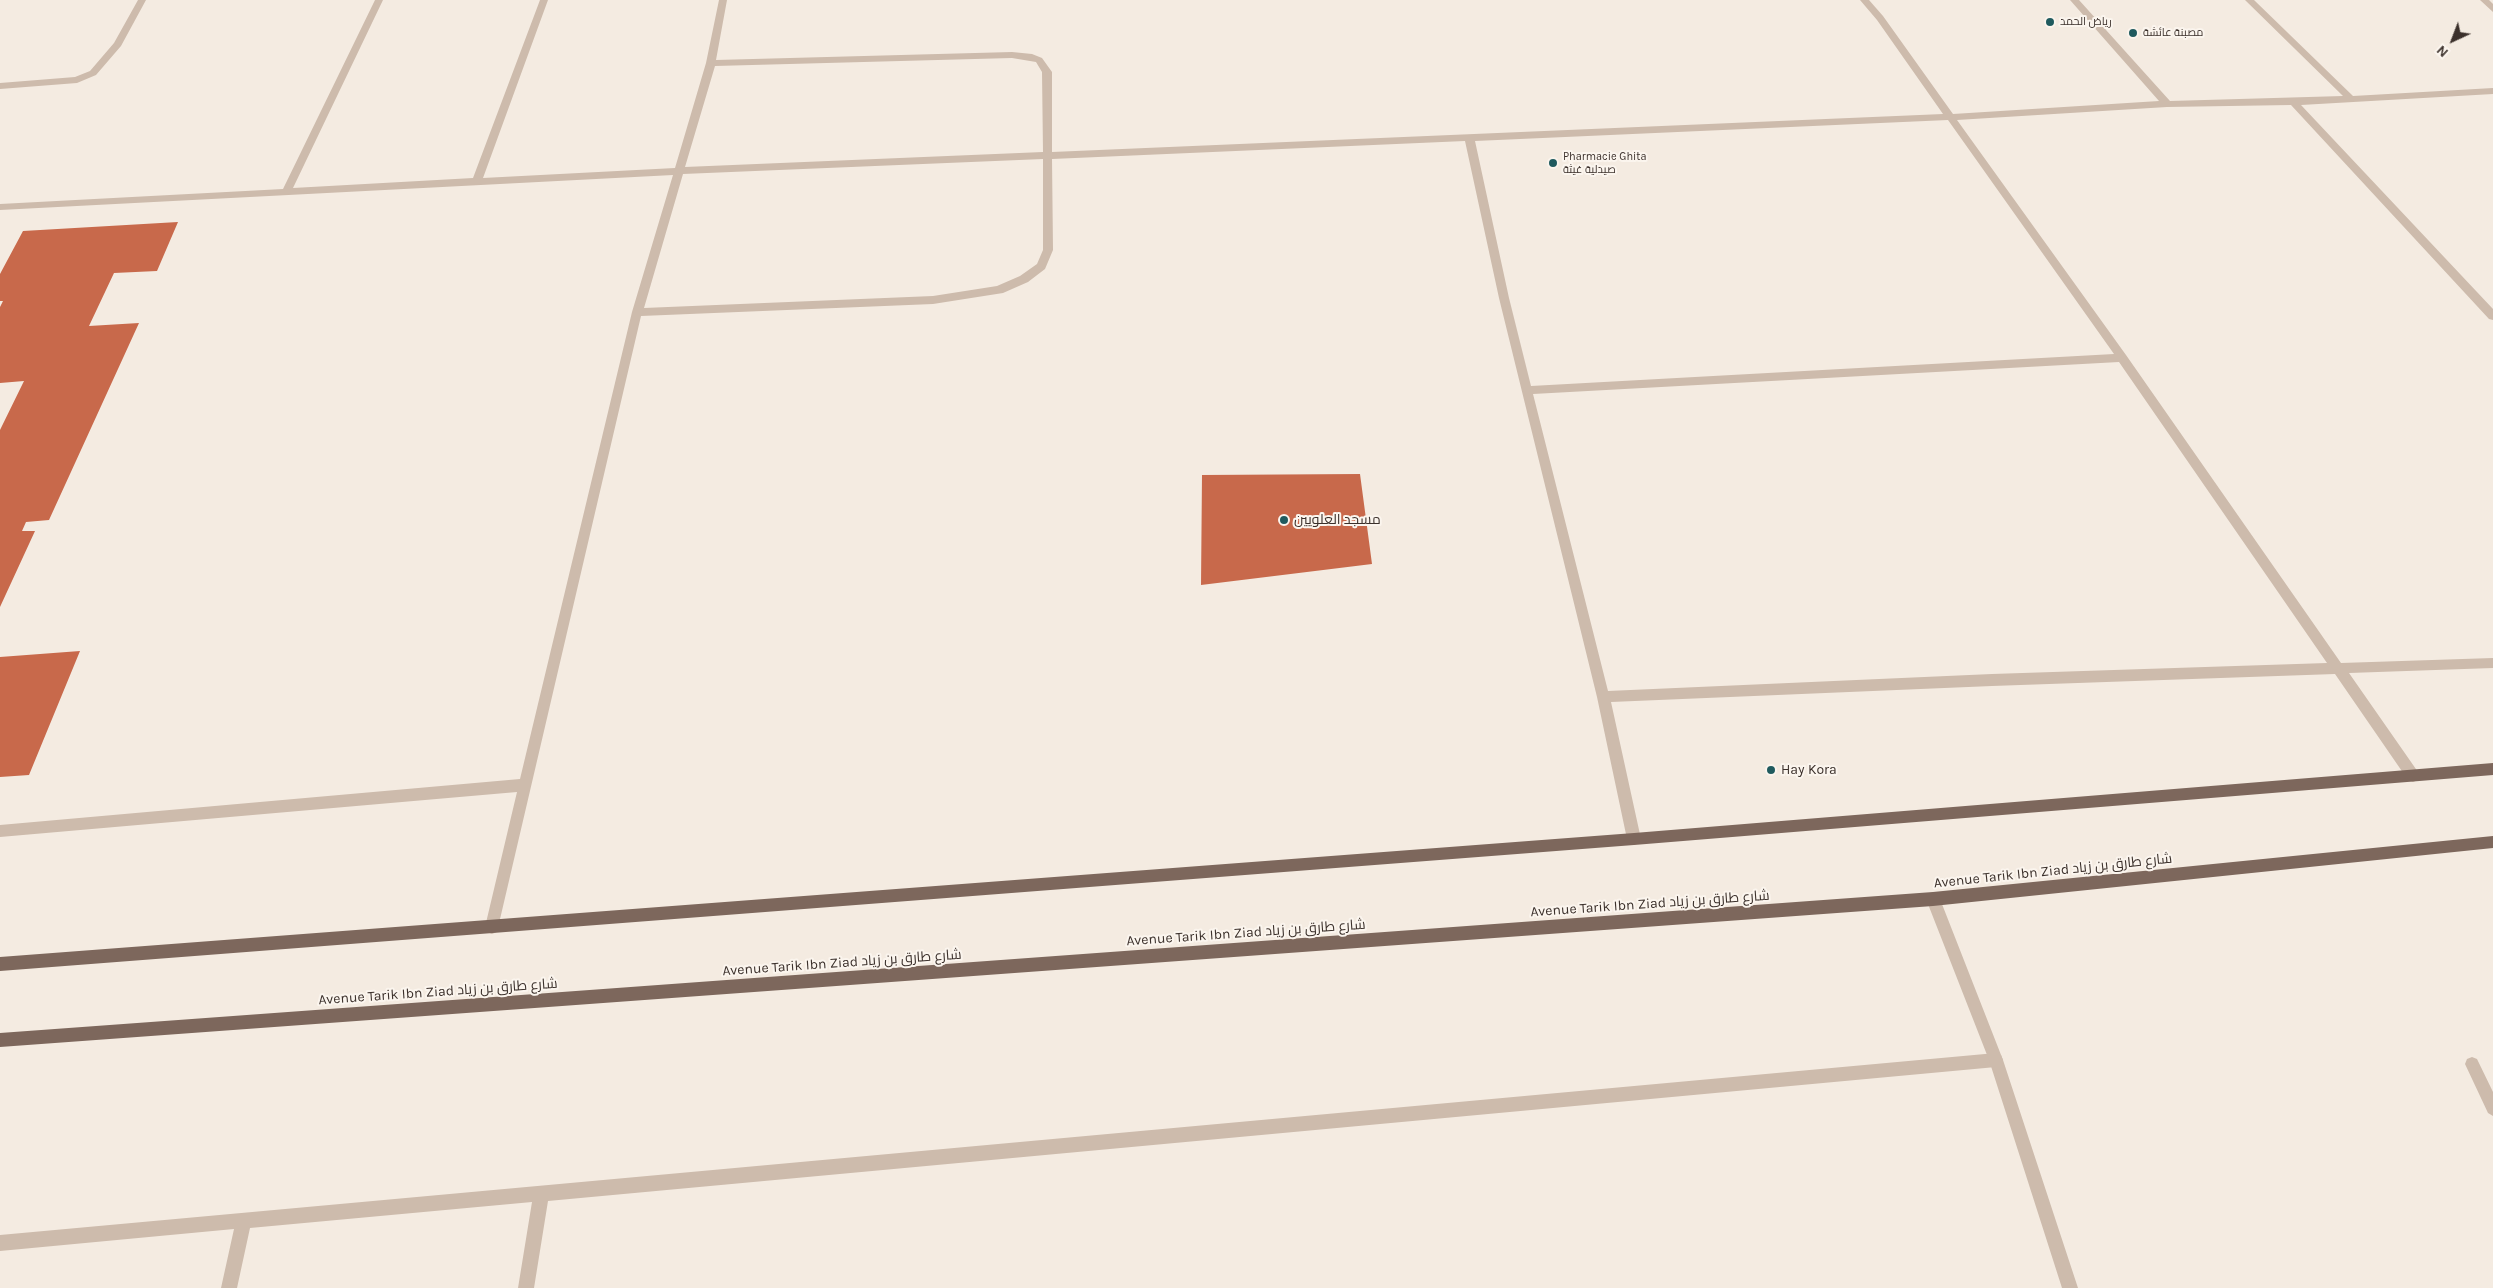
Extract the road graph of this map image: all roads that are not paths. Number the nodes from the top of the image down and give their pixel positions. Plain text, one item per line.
1 (142, 0) edge
2 (379, 0) edge
3 (544, 0) edge
4 (723, 0) edge
5 (1864, 0) edge
6 (2074, 0) edge
7 (2249, 0) edge
8 (2484, 0) edge
9 (2493, 9) edge
10 (711, 63) junction
11 (0, 86) edge
12 (2493, 91) edge
13 (2350, 98) junction
14 (2293, 102) junction
15 (2167, 104) junction
16 (1949, 117) junction
17 (1469, 138) junction
18 (1049, 155) junction
19 (677, 171) junction
20 (477, 182) junction
21 (287, 191) junction
22 (0, 207) edge
23 (637, 312) junction
24 (2493, 316) edge
25 (2122, 358) junction
26 (1528, 390) junction
27 (2493, 663) edge
28 (2338, 667) junction
29 (1603, 697) junction
30 (2493, 770) edge
31 (2413, 776) junction
32 (524, 786) junction
33 (0, 831) edge
34 (1634, 839) junction
35 (2493, 842) edge
36 (1933, 899) junction
37 (492, 927) junction
38 (0, 964) edge
39 (0, 1040) edge
40 (1996, 1060) junction
41 (2472, 1064) dead end
42 (2493, 1108) edge
43 (541, 1194) junction
44 (244, 1221) junction
45 (0, 1243) edge
46 (229, 1288) edge
47 (526, 1288) edge
48 (2070, 1288) edge

1 - 11 street
2 - 21 street
3 - 20 street
4 - 10 street
5 - 16 street
6 - 15 street
7 - 13 street
8 - 9 street
10 - 18 street
10 - 19 street
12 - 13 street
13 - 14 street
14 - 15 street
14 - 24 street
15 - 16 street
16 - 17 street
16 - 25 street
17 - 18 street
17 - 26 street
18 - 19 street
18 - 23 street
19 - 20 street
19 - 23 street
20 - 21 street
21 - 22 street
23 - 32 street
25 - 26 street
25 - 28 street
26 - 29 street
27 - 28 street
28 - 29 street
28 - 31 street
29 - 34 street
30 - 31 main road
31 - 34 main road
32 - 33 street
32 - 37 street
34 - 37 main road
35 - 36 main road, Avenue Tarik Ibn Ziad شارع طارق بن زياد
36 - 39 main road, Avenue Tarik Ibn Ziad شارع طارق بن زياد
36 - 40 street
37 - 38 main road
40 - 43 street
40 - 48 street
41 - 42 street
43 - 44 street
43 - 47 street
44 - 45 street
44 - 46 street

